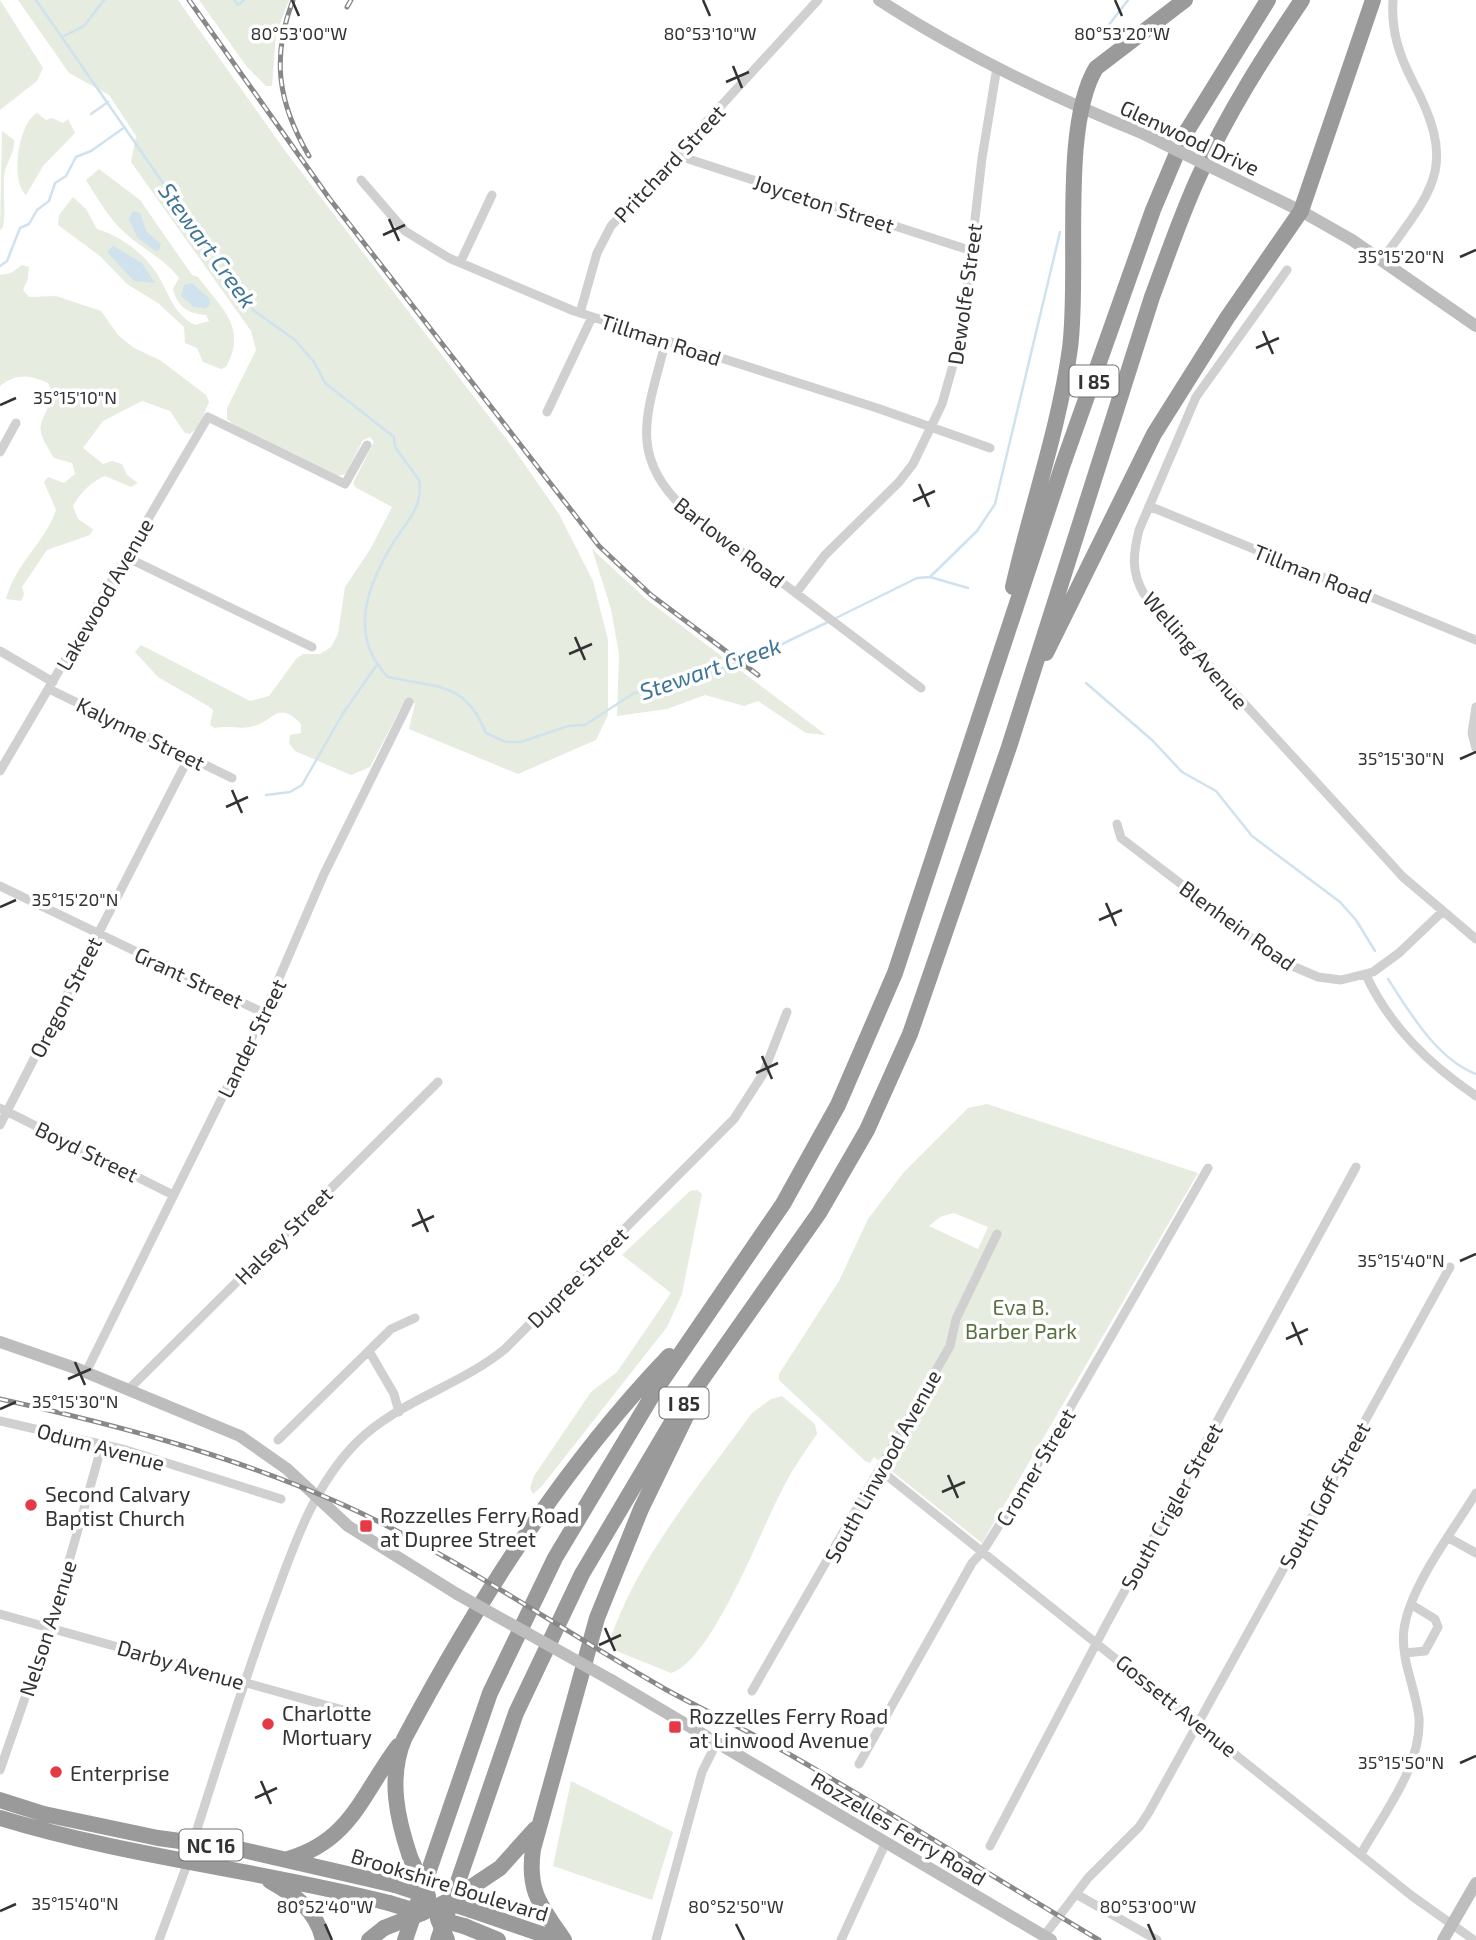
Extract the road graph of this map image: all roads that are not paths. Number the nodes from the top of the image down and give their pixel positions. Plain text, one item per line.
1 (818, 0) edge
2 (879, 0) edge
3 (1185, 0) edge
4 (1268, 0) edge
5 (1303, 0) edge
6 (1373, 0) edge
7 (1393, 0) edge
8 (997, 67) junction
9 (1082, 108) junction
10 (676, 155) junction
11 (361, 180) dead end
12 (492, 195) dead end
13 (1301, 211) junction
14 (972, 251) junction
15 (1382, 260) junction
16 (460, 263) junction
17 (1287, 270) dead end
18 (580, 313) junction
19 (592, 317) junction
20 (1476, 326) edge
21 (666, 340) junction
22 (547, 412) dead end
23 (16, 423) dead end
24 (932, 428) junction
25 (367, 445) dead end
26 (990, 447) dead end
27 (0, 452) edge
28 (1149, 506) junction
29 (126, 556) junction
30 (796, 593) junction
31 (1476, 640) edge
32 (1005, 641) junction
33 (312, 647) dead end
34 (0, 651) edge
35 (51, 685) junction
36 (921, 688) dead end
37 (409, 702) dead end
38 (1023, 703) junction
39 (1476, 707) edge
40 (1476, 748) edge
41 (189, 757) junction
42 (0, 771) edge
43 (232, 778) dead end
44 (1117, 824) dead end
45 (0, 886) edge
46 (1442, 912) junction
47 (97, 934) junction
48 (1476, 939) edge
49 (1366, 975) junction
50 (787, 1012) dead end
51 (264, 1013) junction
52 (438, 1082) dead end
53 (1476, 1096) edge
54 (3, 1110) edge
55 (0, 1125) edge
56 (1356, 1167) dead end
57 (1208, 1168) dead end
58 (173, 1195) junction
59 (997, 1234) dead end
60 (1450, 1267) dead end
61 (415, 1318) dead end
62 (693, 1333) junction
63 (0, 1342) edge
64 (369, 1351) junction
65 (86, 1372) junction
66 (705, 1373) junction
67 (129, 1389) junction
68 (399, 1412) junction
69 (0, 1421) edge
70 (278, 1440) dead end
71 (103, 1444) junction
72 (880, 1469) junction
73 (1476, 1493) edge
74 (317, 1494) junction
75 (281, 1499) dead end
76 (1449, 1538) junction
77 (983, 1551) junction
78 (1476, 1553) edge
79 (1412, 1605) junction
80 (0, 1614) edge
81 (50, 1627) junction
82 (1098, 1643) junction
83 (1405, 1653) junction
84 (244, 1682) junction
85 (752, 1691) dead end
86 (362, 1715) dead end
87 (1198, 1723) junction
88 (404, 1739) junction
89 (717, 1742) junction
90 (859, 1764) dead end
91 (0, 1770) edge
92 (0, 1800) edge
93 (0, 1818) edge
94 (541, 1819) junction
95 (192, 1842) junction
96 (886, 1842) junction
97 (990, 1846) dead end
98 (1361, 1854) junction
99 (285, 1860) junction
100 (188, 1862) junction
101 (258, 1875) junction
102 (1476, 1883) edge
103 (1076, 1894) junction
104 (434, 1907) junction
105 (1452, 1926) junction
106 (375, 1936) edge
107 (1048, 1938) edge
108 (159, 1940) edge
109 (323, 1940) edge
110 (405, 1940) edge
111 (438, 1940) edge
112 (447, 1940) edge
113 (498, 1940) edge
114 (561, 1940) edge
115 (656, 1940) edge
116 (841, 1940) edge
117 (1157, 1940) edge
118 (1443, 1940) edge
119 (1474, 1940) edge

1 - 10 street, Pritchard Street
2 - 8 street, Glenwood Drive
3 - 9 highway
4 - 32 highway, I 85
5 - 38 highway, I 85
6 - 13 highway
7 - 15 street
8 - 9 street, Glenwood Drive
8 - 14 street, Dewolfe Street
9 - 13 street, Glenwood Drive, bridge
9 - 32 highway
10 - 14 street, Joyceton Street
10 - 18 street, Pritchard Street
11 - 16 street, Tillman Road
12 - 16 street
13 - 15 street, Glenwood Drive
13 - 38 highway
14 - 24 street, Dewolfe Street
15 - 20 street, Glenwood Drive
16 - 18 street, Tillman Road
17 - 28 street, Welling Avenue
18 - 19 street, Tillman Road
19 - 21 street, Tillman Road
19 - 22 street
21 - 24 street, Tillman Road
21 - 30 street, Barlowe Road
23 - 27 street
24 - 26 street, Tillman Road
24 - 30 street, Dewolfe Street
25 - 29 street, Lakewood Avenue
28 - 31 street, Tillman Road
28 - 46 street, Welling Avenue
29 - 33 street
29 - 35 street, Lakewood Avenue
30 - 36 street, Barlowe Road
32 - 62 highway, I 85
34 - 35 street, Kalynne Street
35 - 41 street, Kalynne Street
35 - 42 street, Lakewood Avenue
37 - 51 street, Lander Street
38 - 66 highway, I 85
39 - 40 street
41 - 43 street, Kalynne Street
41 - 47 street, Oregon Street
44 - 49 street, Blenhein Road
45 - 47 street, Grant Street
46 - 48 street, Welling Avenue
46 - 49 street, Blenhein Road
47 - 51 street, Grant Street
47 - 54 street, Oregon Street
49 - 53 street
50 - 68 street, Dupree Street
51 - 58 street, Lander Street
52 - 67 street, Halsey Street
54 - 55 street, Oregon Street
54 - 58 street, Boyd Street
56 - 82 street, South Crigler Street
57 - 77 street, Cromer Street
58 - 65 street, Lander Street
59 - 72 street, South Linwood Avenue
60 - 87 street, South Goff Street
61 - 64 street
62 - 88 highway
62 - 110 highway, I 85
63 - 65 street, Rozzelles Ferry Road
64 - 68 street
64 - 70 street
65 - 67 street, Rozzelles Ferry Road
66 - 94 highway
66 - 111 highway, I 85
67 - 74 street, Rozzelles Ferry Road
68 - 74 street, Dupree Street
69 - 71 street, Odum Avenue
71 - 75 street, Odum Avenue
71 - 81 street, Nelson Avenue
72 - 77 street, Gossett Avenue
72 - 85 street, South Linwood Avenue
73 - 76 street
74 - 84 street, Dupree Street
74 - 89 street, Rozzelles Ferry Road, bridge
76 - 78 street
76 - 79 street
77 - 82 street, Gossett Avenue
77 - 90 street, Cromer Street
79 - 83 street
79 - 83 street
80 - 81 street, Darby Avenue
81 - 84 street, Darby Avenue
81 - 91 street, Nelson Avenue
82 - 87 street, Gossett Avenue
82 - 97 street, South Crigler Street
83 - 98 street
84 - 86 street, Darby Avenue
84 - 95 street, Dupree Street
87 - 98 street, Gossett Avenue
87 - 103 street, South Goff Street
88 - 99 highway
88 - 104 highway, bridge
89 - 96 street, Rozzelles Ferry Road
89 - 115 street
92 - 95 highway, Brookshire Boulevard / NC 16
93 - 100 highway, Brookshire Boulevard / NC 16
94 - 104 highway, bridge
94 - 114 highway
95 - 99 highway, Brookshire Boulevard / NC 16
96 - 107 street, Rozzelles Ferry Road
96 - 116 street
98 - 105 street, Gossett Avenue
99 - 104 highway, Brookshire Boulevard / NC 16, bridge
100 - 101 highway, Brookshire Boulevard / NC 16
100 - 108 street
101 - 104 highway, Brookshire Boulevard / NC 16, bridge
101 - 109 highway
102 - 105 street
103 - 107 street, South Goff Street
103 - 117 street
104 - 106 highway, bridge
104 - 112 highway, bridge
104 - 113 highway, Brookshire Boulevard / NC 16, bridge
104 - 114 highway, Brookshire Boulevard / NC 16, bridge
105 - 118 street
105 - 119 street, Gossett Avenue

